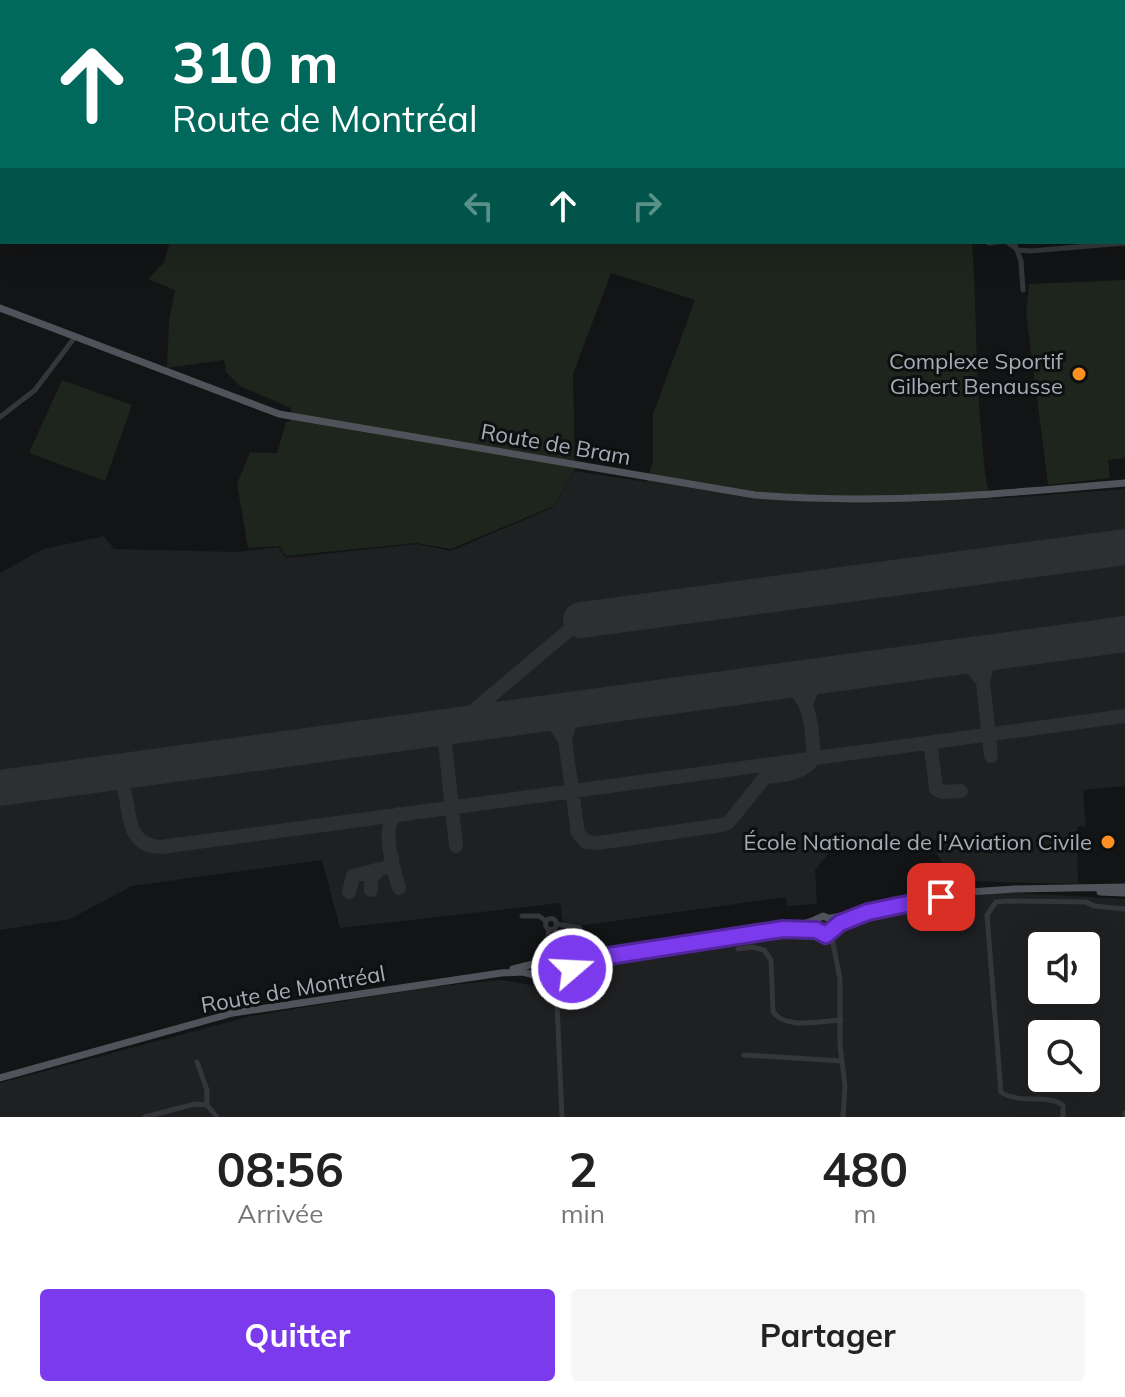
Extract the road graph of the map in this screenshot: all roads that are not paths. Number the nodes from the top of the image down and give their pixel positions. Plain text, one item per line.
1 (1010, 244) edge
2 (1015, 244) edge
3 (1079, 244) edge
4 (1018, 250) junction
5 (1023, 290) dead end
6 (0, 308) edge
7 (75, 337) junction
8 (0, 417) edge
9 (1125, 483) edge
10 (1124, 892) edge
11 (1125, 909) edge
12 (868, 912) junction
13 (522, 916) dead end
14 (831, 918) junction
15 (546, 921) junction
16 (553, 927) junction
17 (580, 928) dead end
18 (824, 930) junction
19 (738, 949) dead end
20 (546, 951) junction
21 (567, 953) junction
22 (602, 957) junction
23 (539, 959) junction
24 (572, 969) junction
25 (501, 973) junction
26 (545, 979) junction
27 (564, 980) junction
28 (557, 1004) junction
29 (841, 1020) junction
30 (744, 1055) dead end
31 (842, 1061) junction
32 (197, 1062) dead end
33 (0, 1078) edge
34 (207, 1105) junction
35 (145, 1117) edge
36 (217, 1117) edge
37 (562, 1117) edge
38 (843, 1117) edge
39 (1063, 1117) edge

1 - 4 street
2 - 4 street
3 - 4 street
4 - 5 street
6 - 7 main road, Route de Bram
7 - 8 street
7 - 9 main road, Route de Bram
10 - 12 main road
11 - 39 street
12 - 14 main road
12 - 18 main road
13 - 15 street
14 - 18 main road
14 - 18 main road
15 - 16 street
15 - 16 street
16 - 17 street
16 - 20 street
16 - 21 street
18 - 22 main road
18 - 29 street
19 - 29 street
20 - 21 main road
20 - 23 main road
21 - 22 main road
21 - 24 main road
22 - 24 main road
23 - 25 main road, Route de Montréal
23 - 26 main road
24 - 27 main road
25 - 26 main road, Route de Montréal
25 - 33 main road, Route de Montréal
26 - 27 main road
26 - 28 street
27 - 28 street
28 - 37 street
29 - 31 street
30 - 31 street
31 - 38 street
32 - 34 street
34 - 35 street
34 - 36 street

